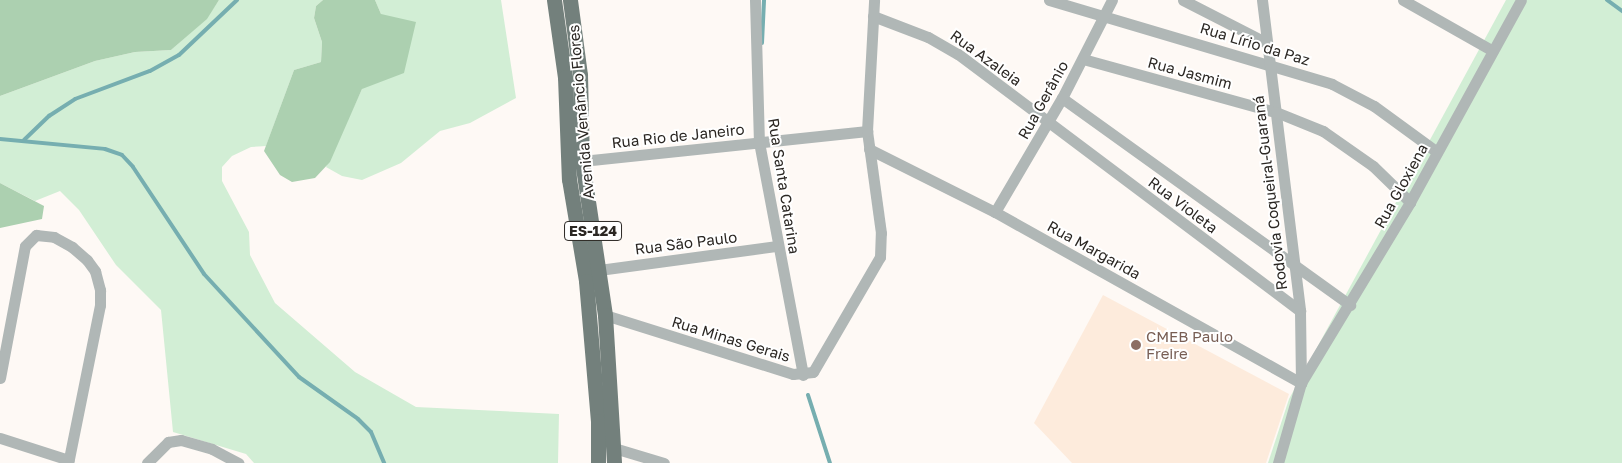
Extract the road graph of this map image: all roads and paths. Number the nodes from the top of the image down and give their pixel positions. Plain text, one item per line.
1 (554, 0) edge
2 (570, 0) edge
3 (755, 0) edge
4 (874, 0) edge
5 (1049, 0) edge
6 (1112, 0) edge
7 (1183, 0) edge
8 (1262, 0) edge
9 (1403, 0) edge
10 (1520, 0) edge
11 (872, 16) junction
12 (1104, 16) junction
13 (1267, 43) junction
14 (1493, 51) junction
15 (1083, 59) junction
16 (1270, 63) junction
17 (1062, 98) junction
18 (1276, 112) junction
19 (1047, 124) junction
20 (867, 131) junction
21 (759, 142) junction
22 (869, 149) junction
23 (1437, 152) junction
24 (582, 161) junction
25 (1410, 202) junction
26 (995, 212) junction
27 (777, 246) junction
28 (1292, 266) junction
29 (600, 270) junction
30 (1350, 305) junction
31 (1300, 311) junction
32 (605, 315) junction
33 (803, 375) junction
34 (0, 378) edge
35 (1301, 382) junction
36 (0, 438) edge
37 (614, 455) edge
38 (68, 462) edge
39 (147, 463) edge
40 (238, 463) edge
41 (598, 463) edge
42 (664, 463) edge
43 (1278, 463) edge

1 - 41 main road, Avenida Venâncio Flores / ES-124
2 - 24 main road, Avenida Venâncio Flores / ES-124
3 - 21 street, Rua Santa Catarina
4 - 11 street, Rua Minas Gerais
5 - 12 street, Rua Lírio da Paz
6 - 12 street, Rua Gerânio
7 - 13 street
8 - 13 street, Rodovia Coqueiral-Guaraná
9 - 14 street
10 - 14 street, Rua Gloxiena
11 - 19 street, Rua Azaleia
11 - 20 street, Rua Minas Gerais
12 - 15 street, Rua Gerânio
12 - 16 street, Rua Lírio da Paz
13 - 16 street, Rodovia Coqueiral-Guaraná
14 - 23 street, Rua Gloxiena
15 - 17 street, Rua Gerânio
15 - 18 street, Rua Jasmim
16 - 18 street, Rodovia Coqueiral-Guaraná
16 - 23 street, Rua Lírio da Paz
17 - 19 street, Rua Gerânio
17 - 28 street, Rua Violeta
18 - 25 street, Rua Jasmim
18 - 28 street, Rodovia Coqueiral-Guaraná
19 - 26 street, Rua Gerânio
19 - 31 street, Rua Violeta
20 - 21 street, Rua Rio de Janeiro
20 - 22 street, Rua Minas Gerais
21 - 24 street, Rua Rio de Janeiro
21 - 27 street, Rua Santa Catarina
22 - 26 street, Rua Margarida
22 - 33 street, Rua Minas Gerais
23 - 25 street, Rua Gloxiena
24 - 29 main road, Avenida Venâncio Flores / ES-124
25 - 30 street, Rua Gloxiena
26 - 35 street, Rua Margarida
27 - 29 street, Rua São Paulo
27 - 33 street, Rua Santa Catarina
28 - 30 street, Rua Violeta
28 - 31 street, Rodovia Coqueiral-Guaraná
29 - 32 main road, Avenida Venâncio Flores / ES-124
30 - 35 street, Rua Gloxiena
31 - 35 street, Rodovia Coqueiral-Guaraná
32 - 33 street, Rua Minas Gerais
32 - 37 main road, Avenida Venâncio Flores / ES-124
34 - 38 street
35 - 43 street
36 - 38 street
37 - 42 street
39 - 40 street

